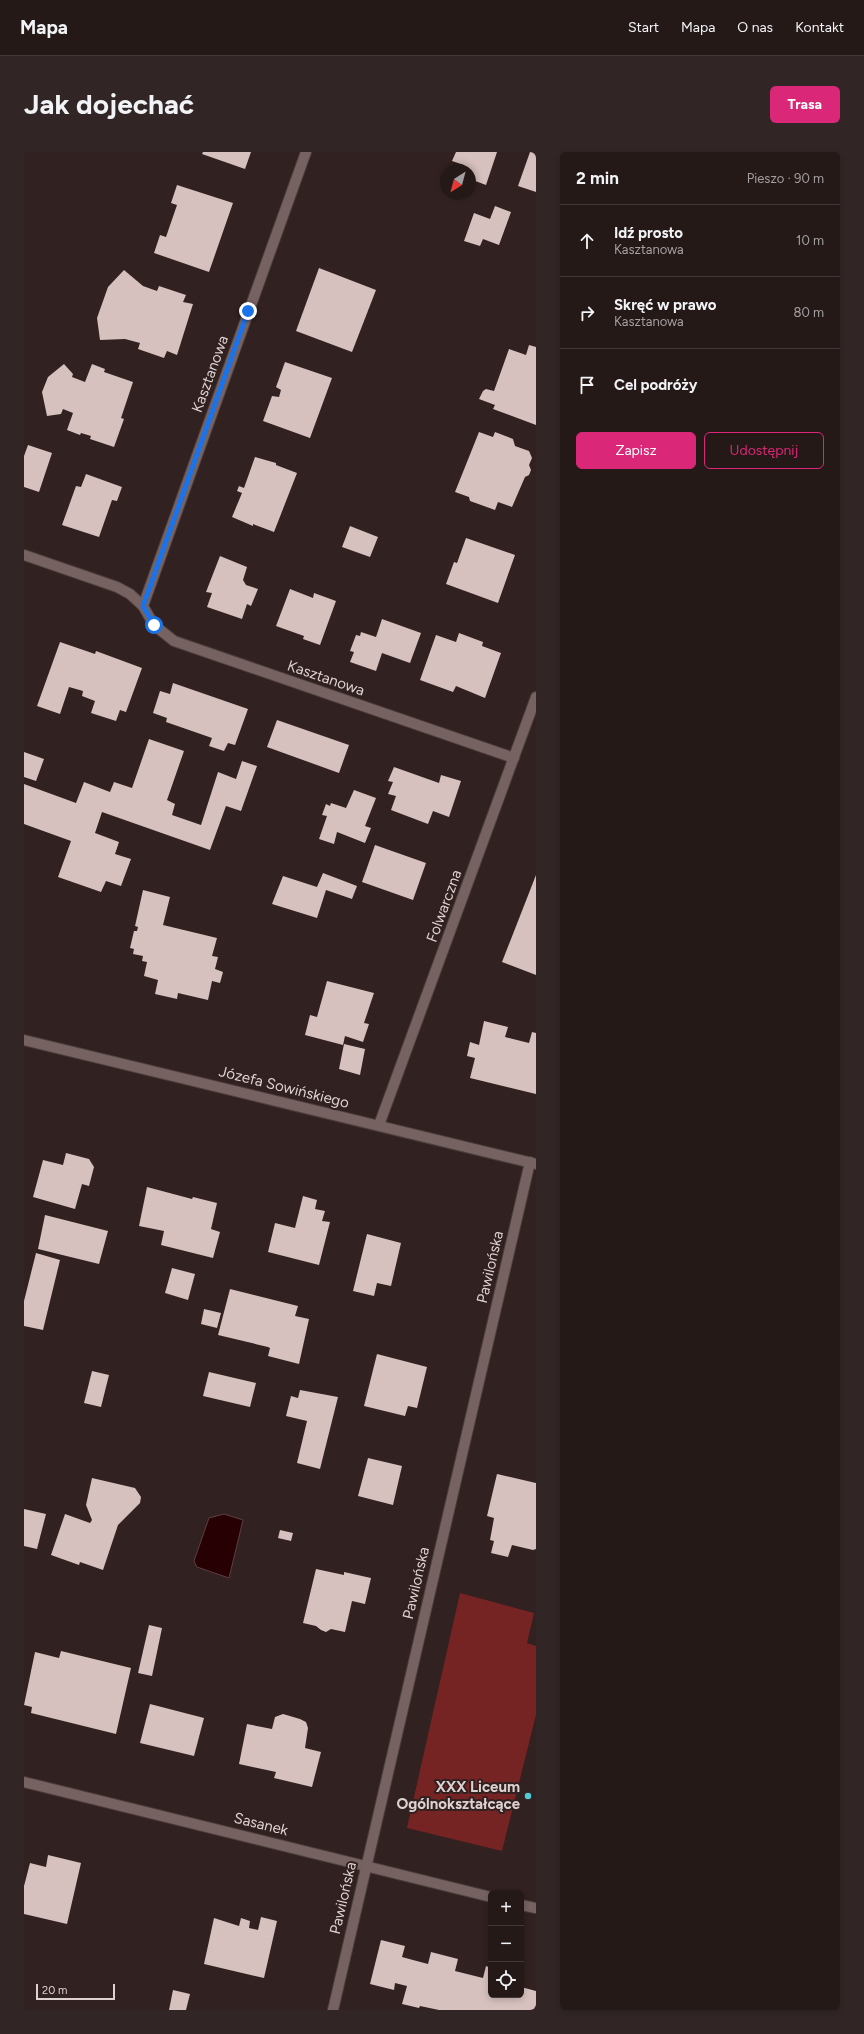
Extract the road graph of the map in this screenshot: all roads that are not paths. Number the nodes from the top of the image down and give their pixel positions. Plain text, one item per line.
1 (306, 152) edge
2 (24, 556) edge
3 (143, 606) junction
4 (536, 697) edge
5 (514, 758) junction
6 (24, 1040) edge
7 (379, 1125) junction
8 (533, 1163) edge
9 (24, 1782) edge
10 (366, 1866) junction
11 (488, 1896) edge
12 (524, 1906) edge
13 (536, 1908) edge
14 (333, 2010) edge

1 - 3 street, Kasztanowa
2 - 3 street, Kasztanowa
3 - 5 street, Kasztanowa
4 - 5 street, Folwarczna
5 - 7 street, Folwarczna
6 - 7 street, Józefa Sowińskiego
7 - 8 street, Józefa Sowińskiego
8 - 10 street, Pawilońska
9 - 10 street, Sasanek
10 - 11 street, Sasanek
10 - 14 street, Pawilońska
12 - 13 street

